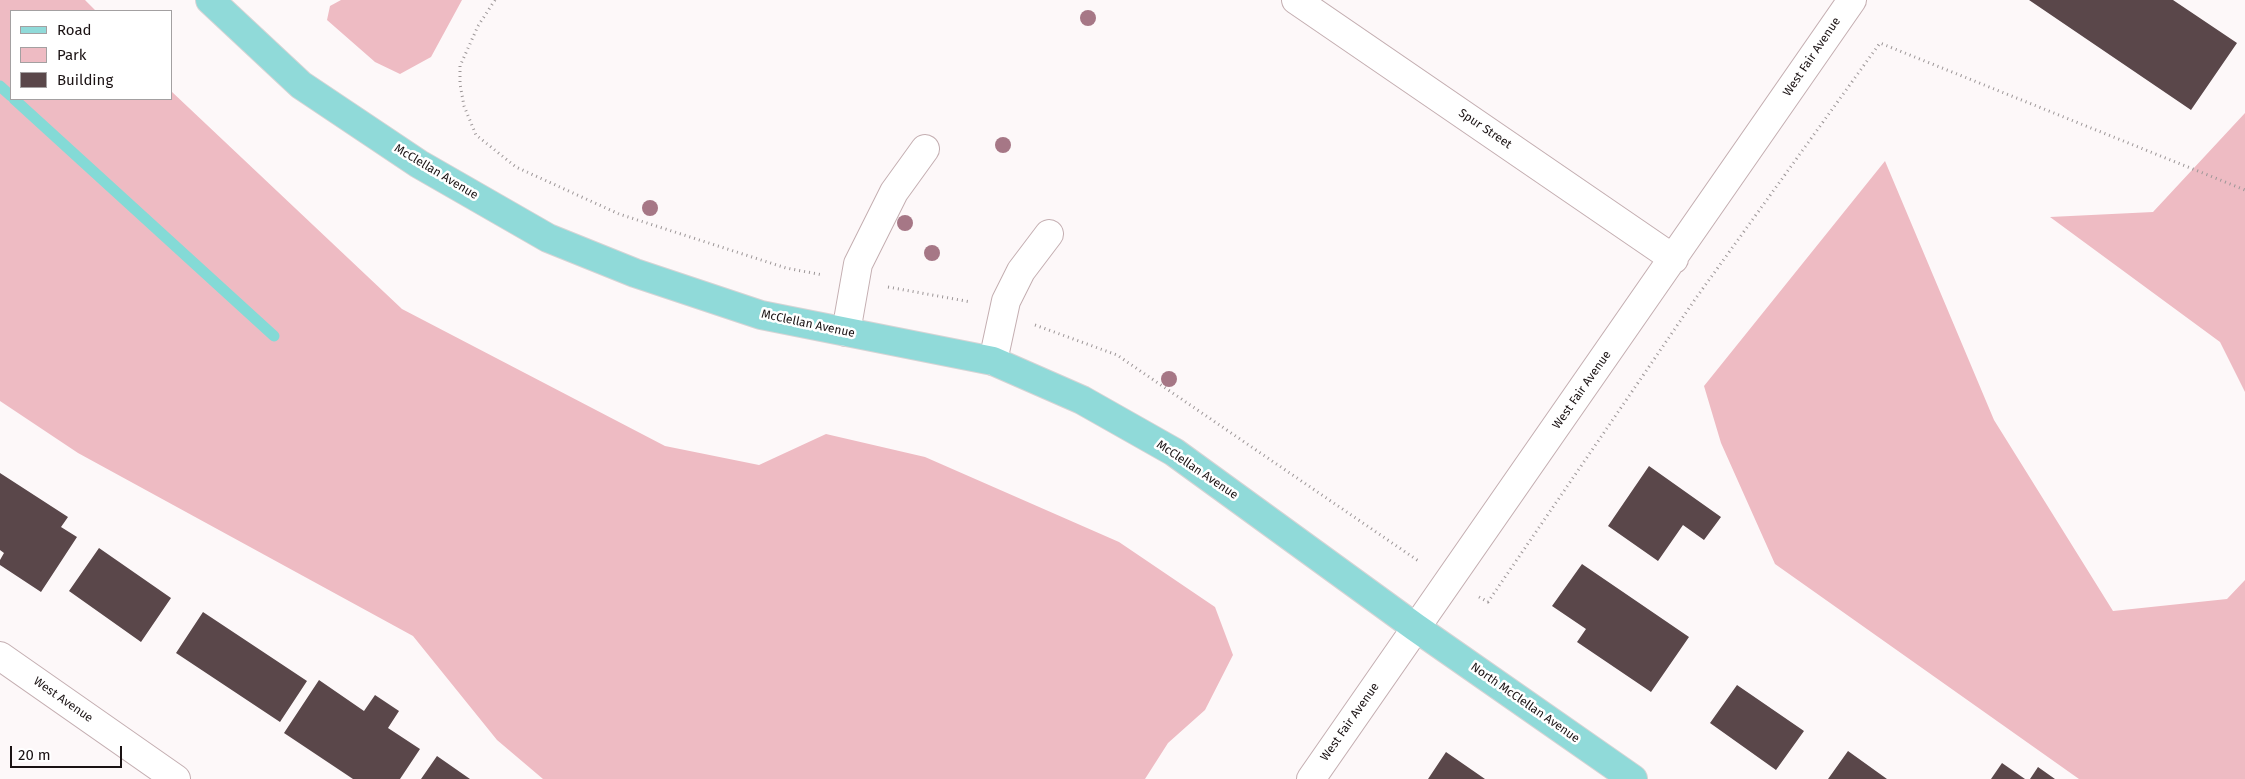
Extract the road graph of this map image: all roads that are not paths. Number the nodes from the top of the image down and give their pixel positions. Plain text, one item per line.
1 (210, 0) edge
2 (1296, 0) edge
3 (1852, 0) edge
4 (1323, 10) edge
5 (925, 149) dead end
6 (1049, 234) dead end
7 (1674, 259) junction
8 (846, 332) junction
9 (993, 361) junction
10 (1416, 627) junction
11 (0, 656) edge
12 (176, 779) edge
13 (1311, 779) edge
14 (1633, 779) edge

1 - 8 main road, McClellan Avenue
2 - 4 street, Spur Street
3 - 7 street, West Fair Avenue
4 - 7 street, Spur Street
5 - 8 street
6 - 9 street
7 - 10 street, West Fair Avenue
8 - 9 main road, McClellan Avenue
9 - 10 main road, McClellan Avenue
10 - 13 street, West Fair Avenue
10 - 14 main road, North McClellan Avenue
11 - 12 street, West Avenue

